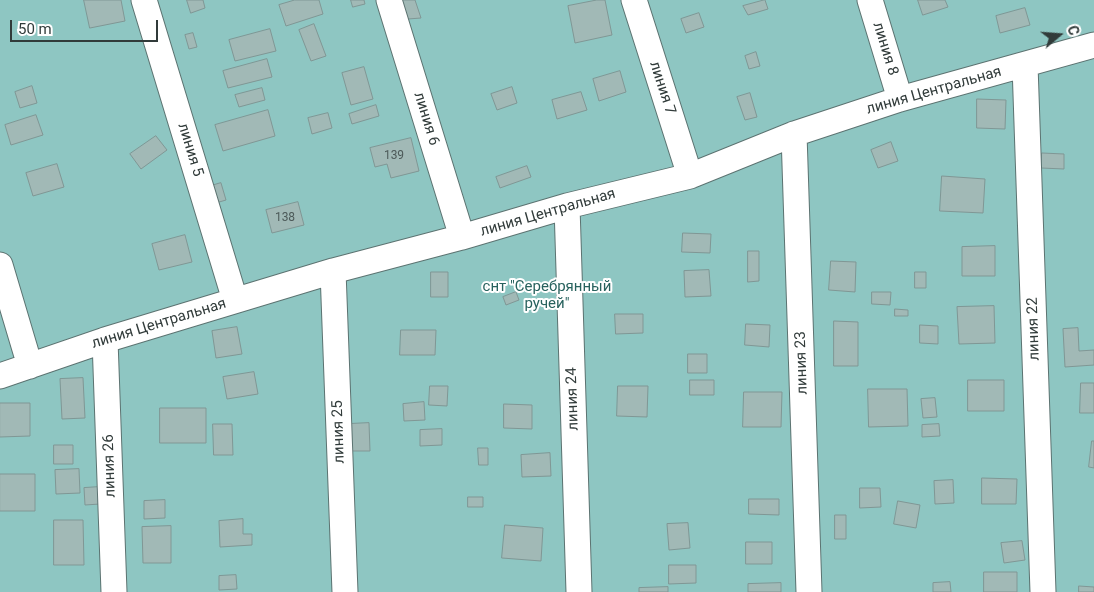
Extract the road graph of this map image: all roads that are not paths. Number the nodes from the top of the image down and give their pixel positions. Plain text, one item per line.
1 (144, 0) edge
2 (389, 0) edge
3 (634, 0) edge
4 (870, 0) edge
5 (1094, 45) edge
6 (1025, 65) junction
7 (900, 99) junction
8 (794, 134) junction
9 (690, 176) junction
10 (566, 206) junction
11 (462, 237) junction
12 (0, 266) edge
13 (333, 271) junction
14 (236, 300) junction
15 (105, 340) junction
16 (30, 366) junction
17 (0, 376) edge
18 (114, 592) edge
19 (345, 592) edge
20 (579, 592) edge
21 (809, 592) edge
22 (1043, 592) edge

1 - 14 street, линия 5
2 - 11 street, линия 6
3 - 9 street, линия 7
4 - 7 street, линия 8
5 - 6 street, линия Центральная
6 - 7 street, линия Центральная
6 - 22 street, линия 22
7 - 8 street, линия Центральная
8 - 9 street, линия Центральная
8 - 21 street, линия 23
9 - 10 street, линия Центральная
10 - 11 street, линия Центральная
10 - 20 street, линия 24
11 - 13 street, линия Центральная
12 - 16 street
13 - 14 street, линия Центральная
13 - 19 street, линия 25
14 - 15 street, линия Центральная
15 - 16 street, линия Центральная
15 - 18 street, линия 26
16 - 17 street, линия Центральная

